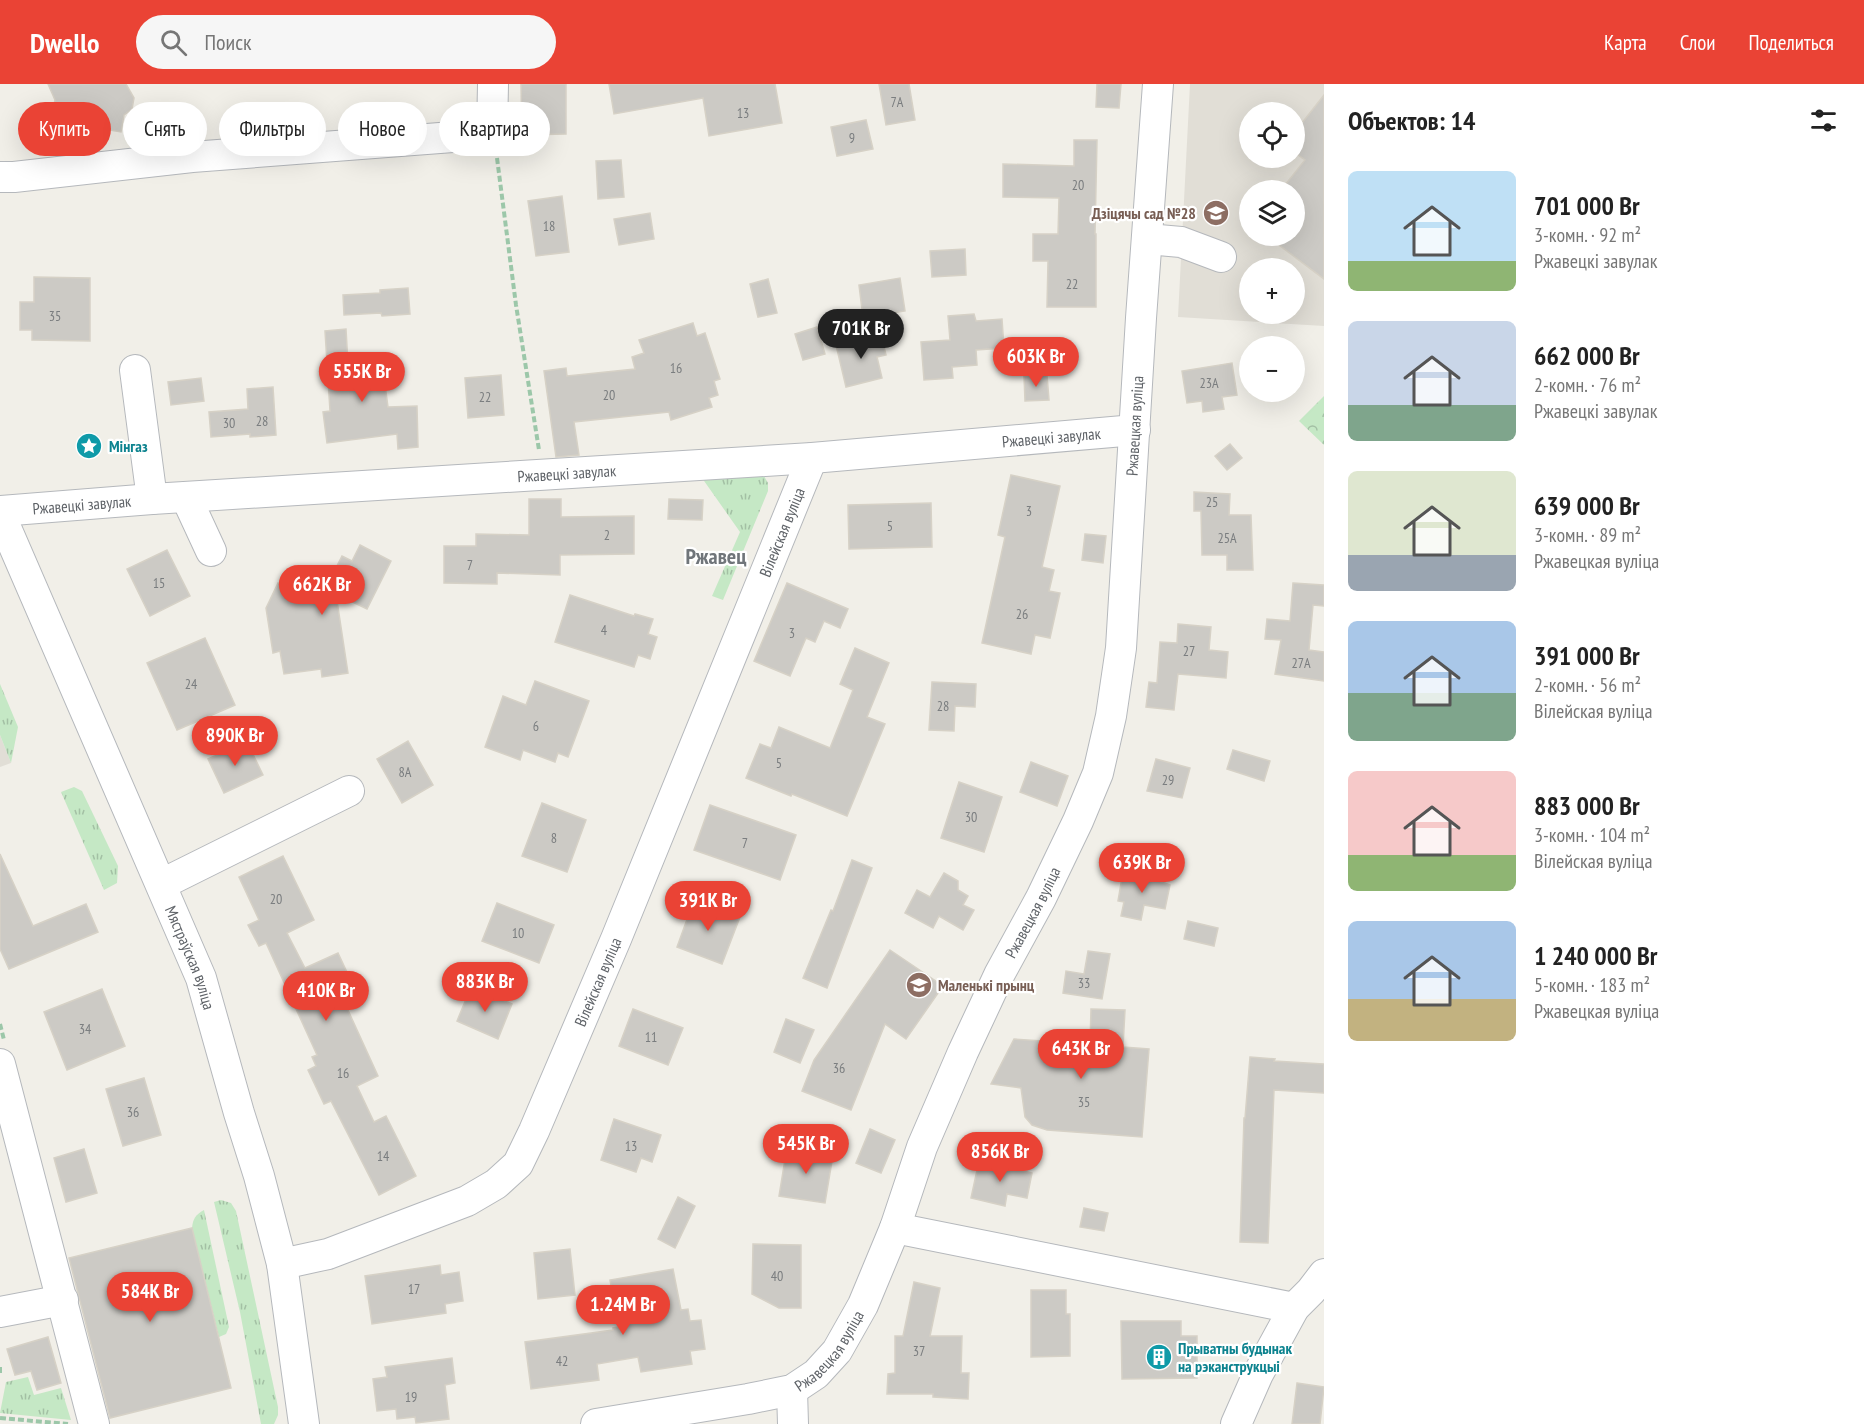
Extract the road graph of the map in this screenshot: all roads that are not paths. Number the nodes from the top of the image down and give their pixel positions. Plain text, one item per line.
1 (493, 84) edge
2 (1158, 84) edge
3 (0, 177) edge
4 (1147, 239) junction
5 (1221, 257) dead end
6 (135, 370) dead end
7 (1135, 430) junction
8 (812, 458) junction
9 (186, 497) junction
10 (152, 499) junction
11 (0, 513) edge
12 (211, 551) dead end
13 (349, 791) dead end
14 (162, 884) junction
15 (0, 1064) edge
16 (895, 1228) junction
17 (282, 1264) junction
18 (1324, 1274) edge
19 (63, 1300) junction
20 (1294, 1308) junction
21 (0, 1312) edge
22 (792, 1390) junction
23 (94, 1424) edge
24 (304, 1424) edge
25 (596, 1424) edge
26 (793, 1424) edge
27 (1236, 1424) edge

1 - 3 street
2 - 4 street, Ржавецкая вуліца
4 - 5 street
4 - 7 street, Ржавецкая вуліца
6 - 10 street
7 - 8 street, Ржавецкі завулак
7 - 16 street, Ржавецкая вуліца
8 - 9 street, Ржавецкі завулак
8 - 17 street, Вілейская вуліца
9 - 10 street, Ржавецкі завулак
9 - 12 street
10 - 11 street, Ржавецкі завулак
11 - 14 street, Мястраўская вуліца
13 - 14 street
14 - 17 street, Мястраўская вуліца
15 - 19 street
16 - 20 street
16 - 22 street, Ржавецкая вуліца
17 - 24 street, Мястраўская вуліца
18 - 20 street
19 - 21 street
19 - 23 street
20 - 27 street
22 - 25 street, Ржавецкая вуліца
22 - 26 street

